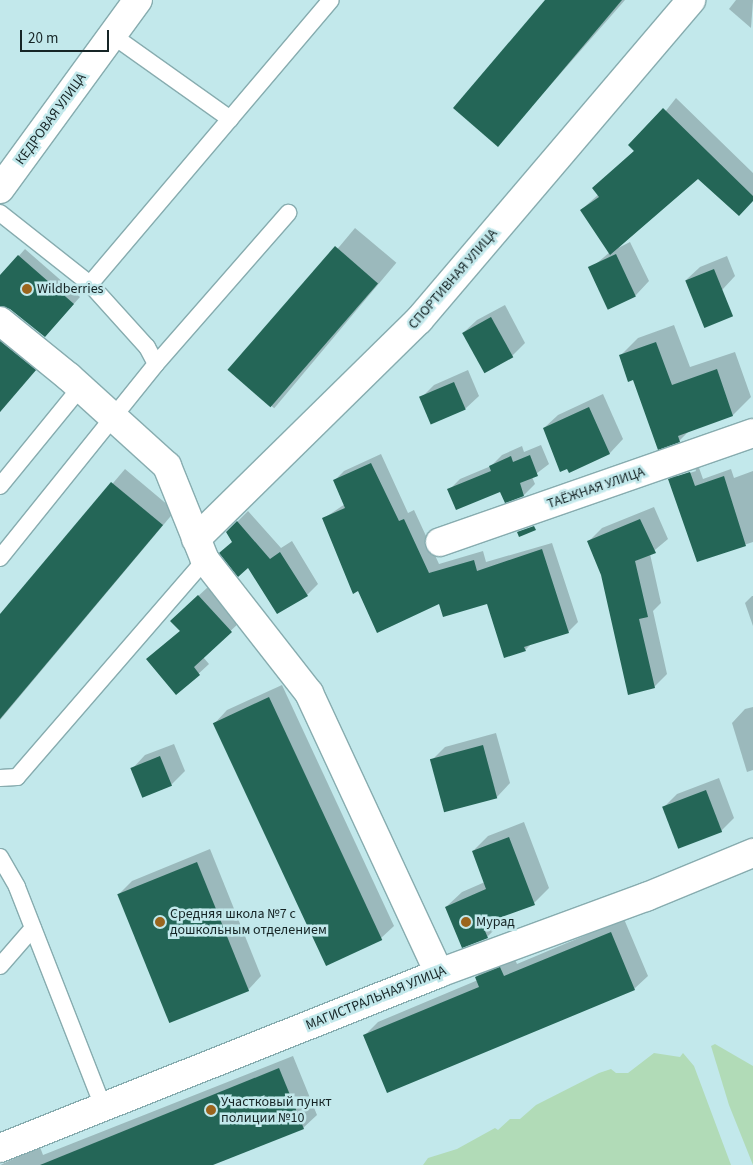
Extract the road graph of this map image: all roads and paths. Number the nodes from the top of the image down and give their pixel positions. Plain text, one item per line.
1 (138, 0) edge
2 (331, 0) edge
3 (691, 0) edge
4 (112, 35) junction
5 (230, 120) junction
6 (0, 189) edge
7 (288, 213) dead end
8 (0, 214) edge
9 (90, 284) junction
10 (0, 321) edge
11 (156, 364) junction
12 (80, 388) junction
13 (114, 419) junction
14 (753, 433) edge
15 (0, 486) edge
16 (440, 542) dead end
17 (200, 549) junction
18 (0, 558) edge
19 (0, 778) edge
20 (753, 853) edge
21 (0, 857) edge
22 (33, 928) junction
23 (0, 966) edge
24 (439, 973) junction
25 (103, 1106) junction
26 (0, 1148) edge

1 - 4 street, КЕДРОВАЯ УЛИЦА
2 - 5 lane
3 - 17 street, СПОРТИВНАЯ УЛИЦА
4 - 5 lane
4 - 6 street, КЕДРОВАЯ УЛИЦА
5 - 9 lane
7 - 11 lane
8 - 9 lane
9 - 11 lane
10 - 12 street
11 - 13 lane
12 - 13 street
12 - 15 lane
13 - 17 street
13 - 18 lane
14 - 16 street, ТАЁЖНАЯ УЛИЦА
17 - 19 lane
17 - 24 street
20 - 24 street, МАГИСТРАЛЬНАЯ УЛИЦА
21 - 22 lane
22 - 23 lane
22 - 25 lane
24 - 25 street, МАГИСТРАЛЬНАЯ УЛИЦА
25 - 26 street, МАГИСТРАЛЬНАЯ УЛИЦА

